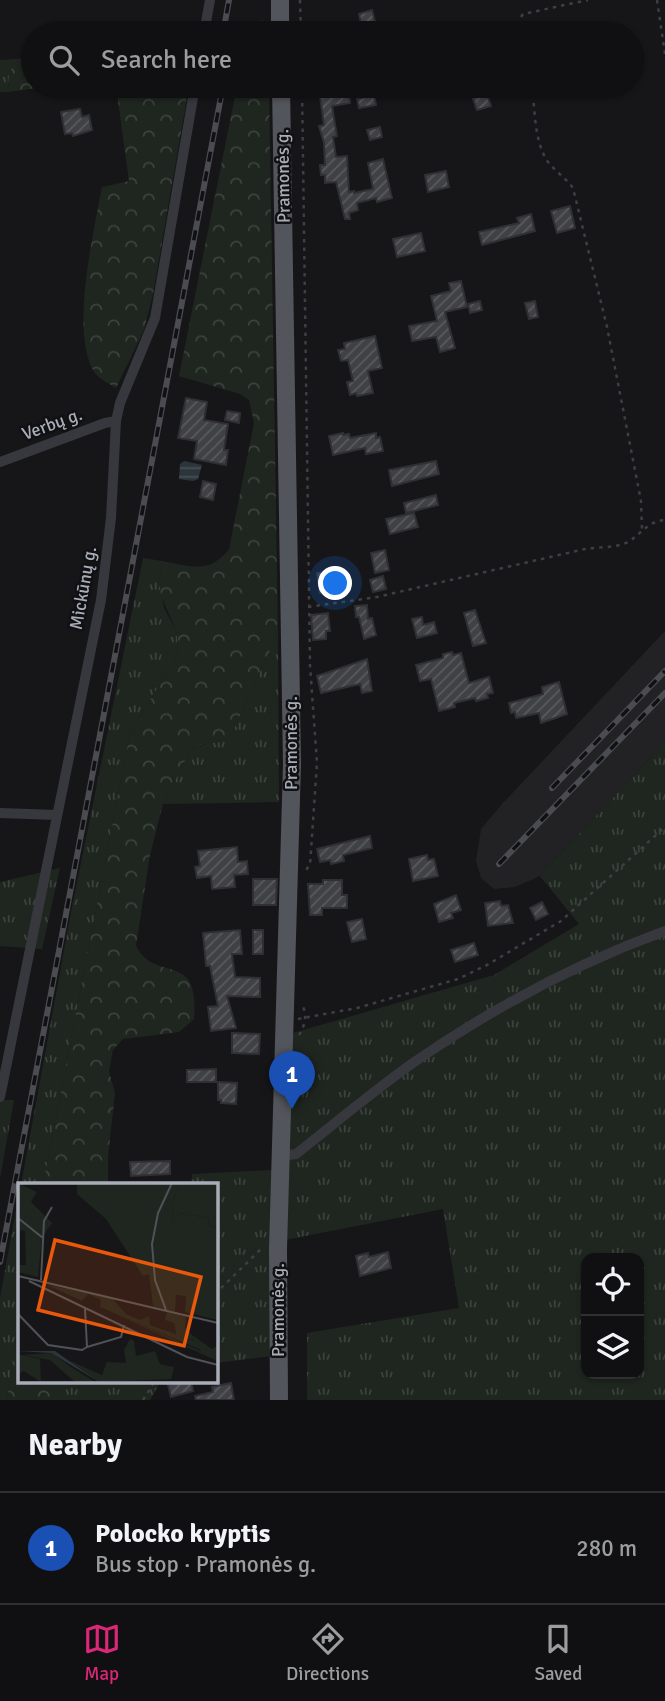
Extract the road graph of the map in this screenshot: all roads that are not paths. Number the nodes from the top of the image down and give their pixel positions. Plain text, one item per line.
1 (210, 0) edge
2 (279, 0) edge
3 (206, 21) edge
4 (280, 21) edge
5 (193, 98) edge
6 (281, 98) edge
7 (116, 421) junction
8 (0, 462) edge
9 (0, 813) edge
10 (57, 815) junction
11 (665, 931) edge
12 (0, 1097) edge
13 (281, 1156) junction
14 (279, 1400) edge

1 - 3 street
2 - 4 main road
5 - 7 street, Mickūnų g.
6 - 13 main road, Pramonės g.
7 - 8 street, Verbų g.
7 - 10 street, Mickūnų g.
9 - 10 street
10 - 12 street, Mickūnų g.
11 - 13 street
13 - 14 main road, Pramonės g.

